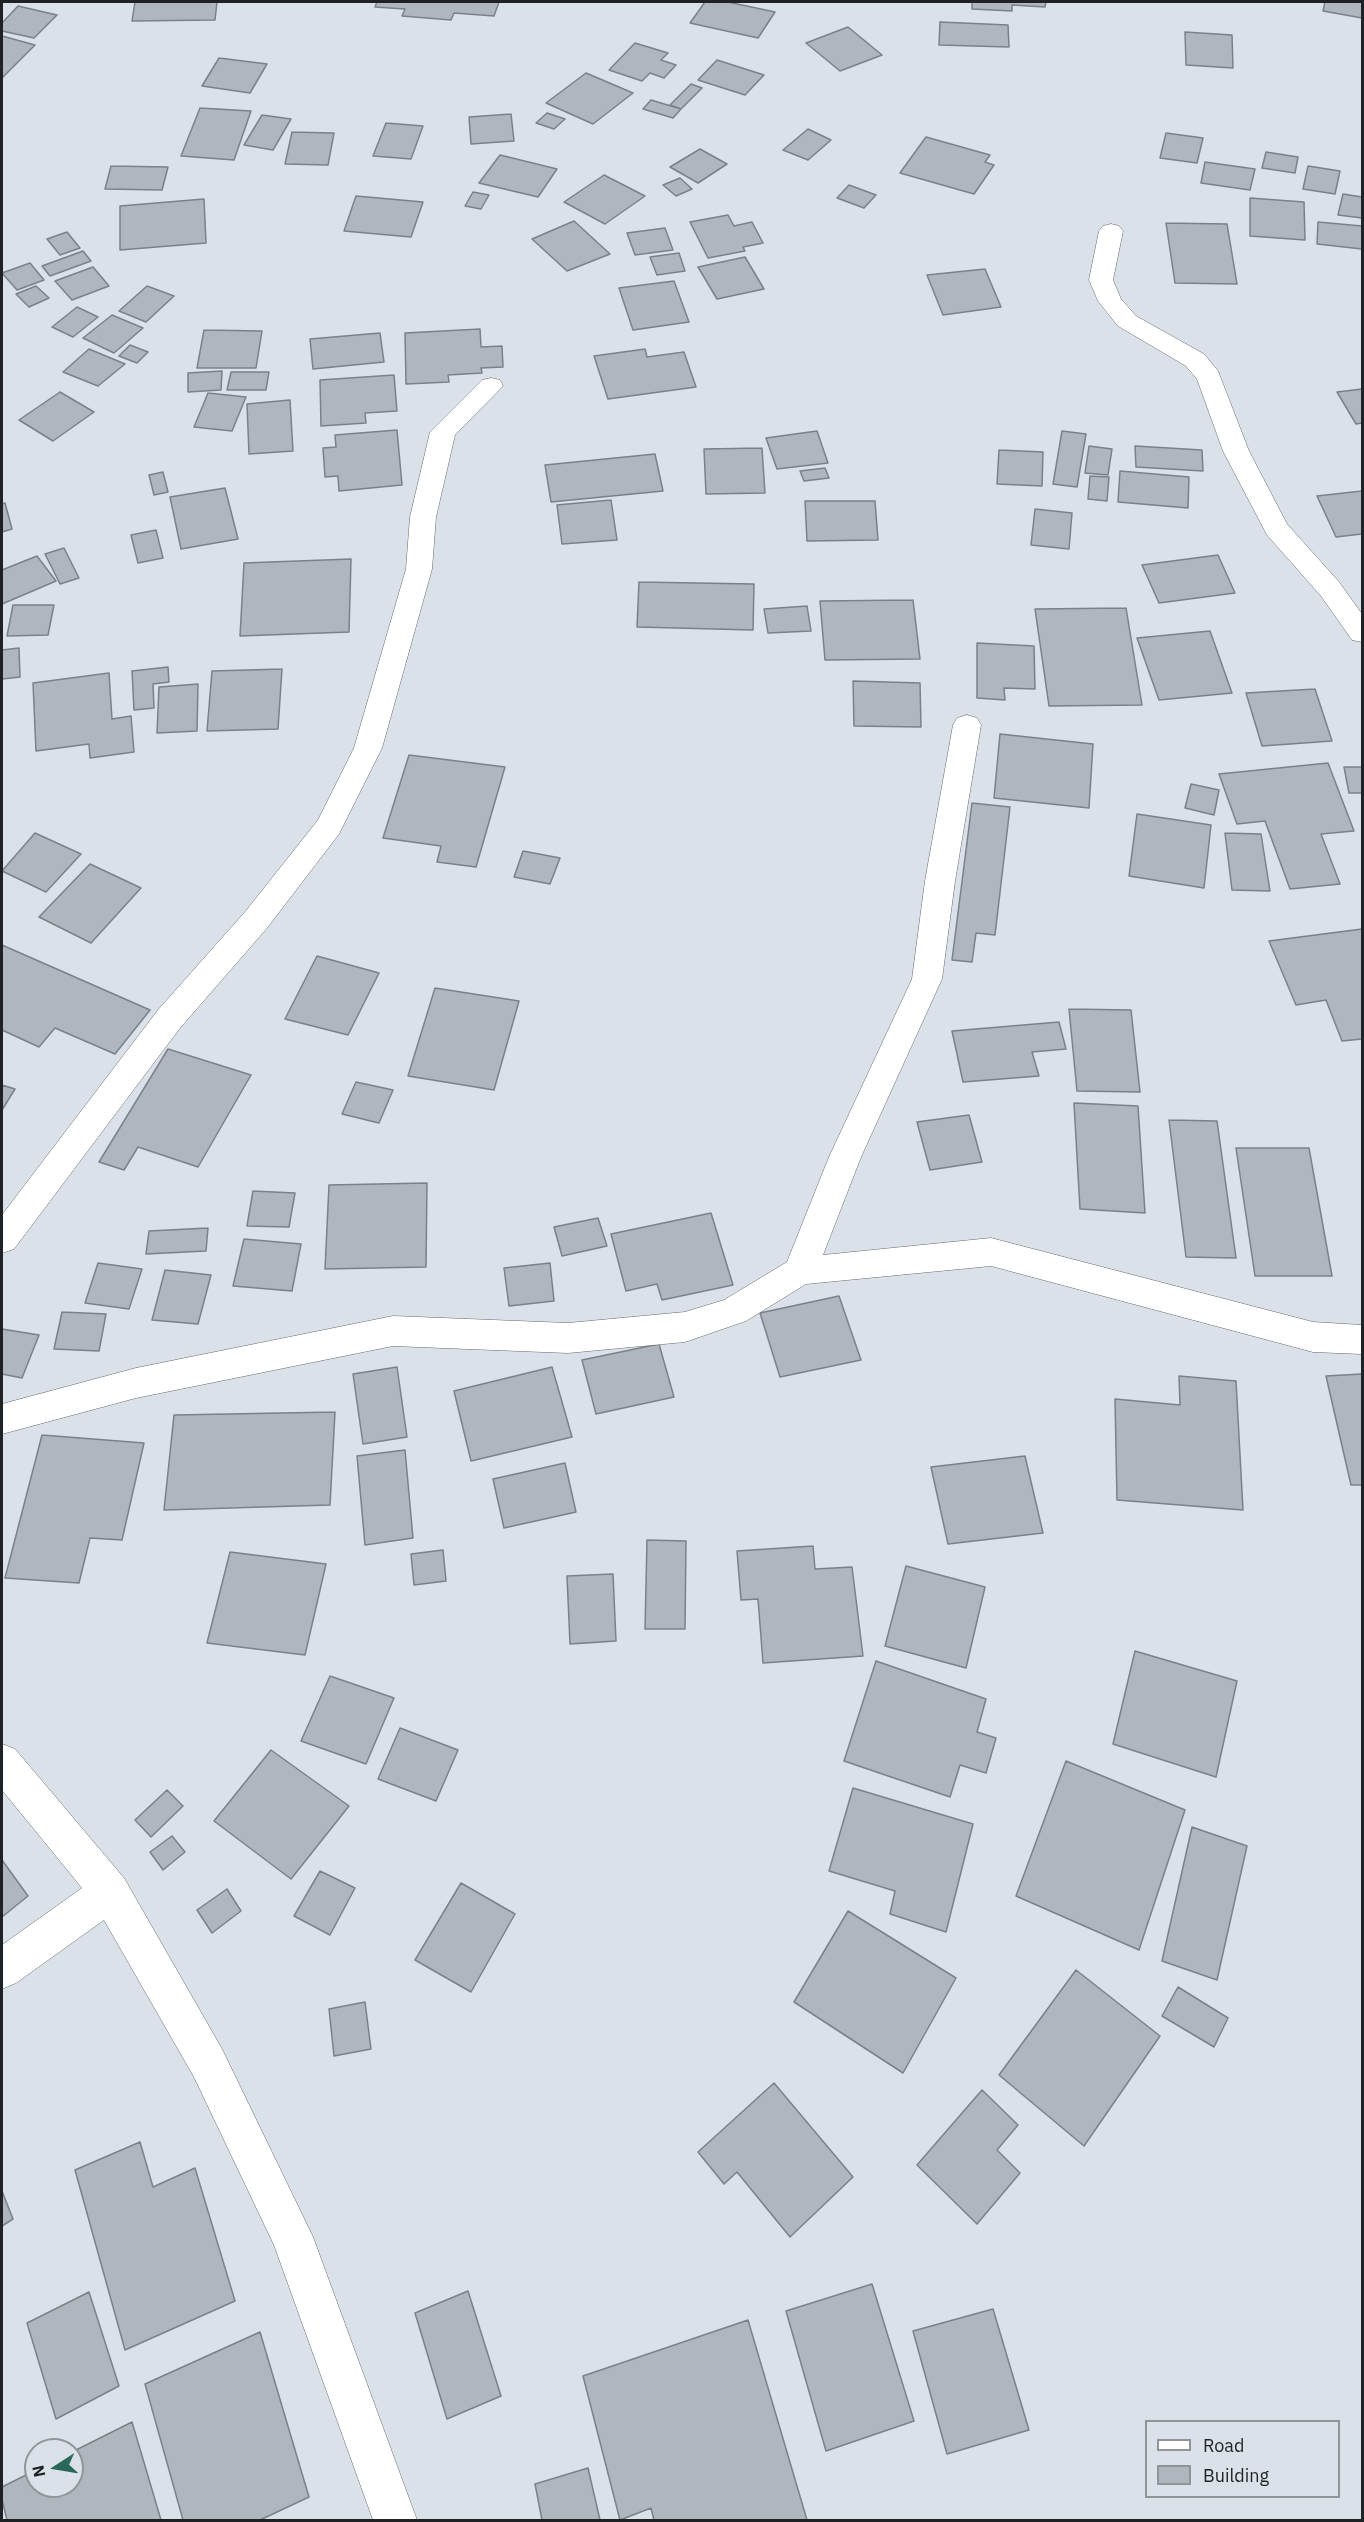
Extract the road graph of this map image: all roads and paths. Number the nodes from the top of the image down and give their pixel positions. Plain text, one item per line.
1 (1111, 231) dead end
2 (491, 386) dead end
3 (1362, 633) edge
4 (967, 725) dead end
5 (2, 1239) edge
6 (800, 1271) junction
7 (1362, 1340) edge
8 (2, 1419) edge
9 (2, 1762) edge
10 (110, 1892) junction
11 (2, 1969) edge
12 (395, 2520) edge

1 - 3 street
2 - 5 street
4 - 6 street
6 - 7 street
6 - 8 street
9 - 10 street
10 - 11 street
10 - 12 street

